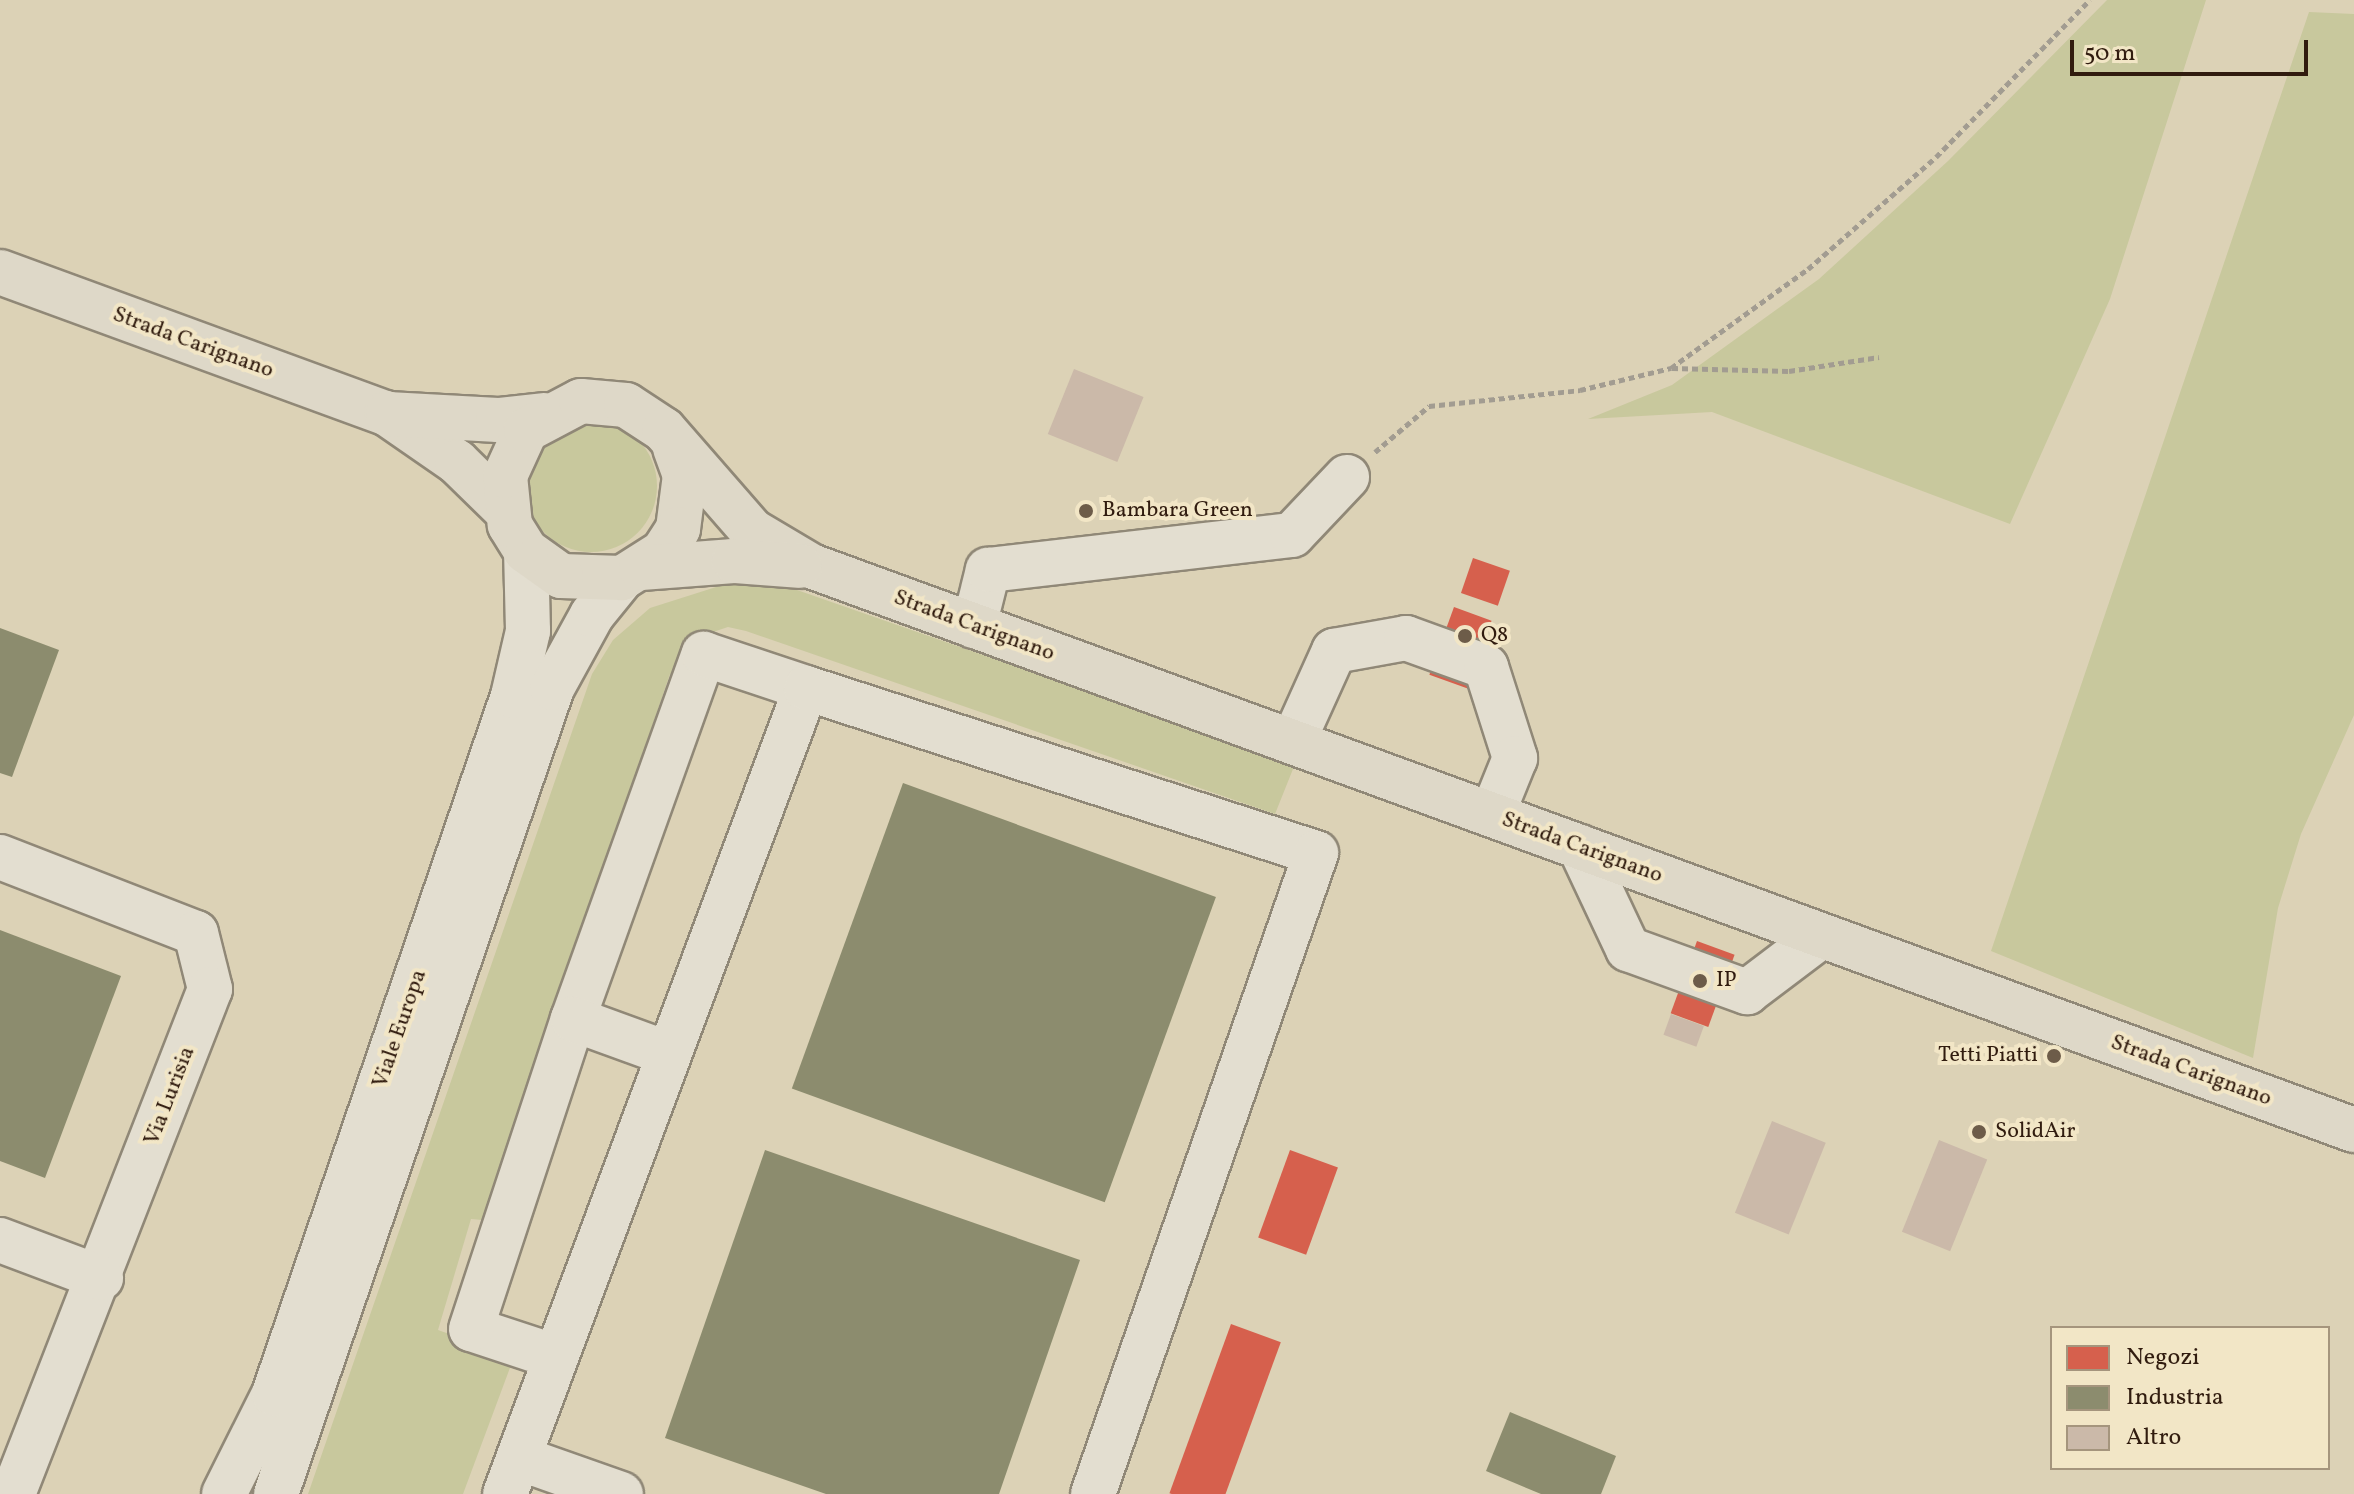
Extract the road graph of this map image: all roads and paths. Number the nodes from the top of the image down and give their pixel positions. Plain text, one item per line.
1 (2090, 0) edge
2 (0, 272) edge
3 (1879, 357) dead end
4 (1671, 368) junction
5 (386, 413) junction
6 (544, 415) junction
7 (675, 448) junction
8 (1347, 477) joint
9 (505, 509) junction
10 (526, 551) junction
11 (811, 566) junction
12 (631, 573) junction
13 (974, 626) junction
14 (806, 688) junction
15 (1293, 742) junction
16 (1492, 815) junction
17 (1580, 847) junction
18 (0, 857) edge
19 (1821, 936) junction
20 (573, 1019) junction
21 (669, 1054) junction
22 (2354, 1130) edge
23 (0, 1240) edge
24 (101, 1278) junction
25 (556, 1357) junction
26 (512, 1476) edge
27 (13, 1494) edge
28 (224, 1494) edge
29 (276, 1494) edge
30 (621, 1494) edge
31 (1093, 1494) edge

1 - 4 path
2 - 5 main road, Strada Carignano
3 - 4 path
4 - 8 path
5 - 6 main road
5 - 9 main road
6 - 7 main road
6 - 9 main road
7 - 11 main road
7 - 12 main road
8 - 13 street
9 - 10 main road
10 - 12 main road
10 - 28 street, Viale Europa
11 - 12 main road
11 - 13 main road, Strada Carignano
12 - 29 street, Viale Europa
13 - 15 main road, Strada Carignano
14 - 20 street
14 - 21 street
14 - 31 street
15 - 16 main road, Strada Carignano
15 - 16 street
16 - 17 main road, Strada Carignano
17 - 19 main road, Strada Carignano
17 - 19 street
18 - 24 street, Via Lurisia
19 - 22 main road, Strada Carignano
20 - 21 street
20 - 25 street
21 - 25 street
23 - 24 street
24 - 27 street, Via Lurisia
25 - 26 street
26 - 30 street

